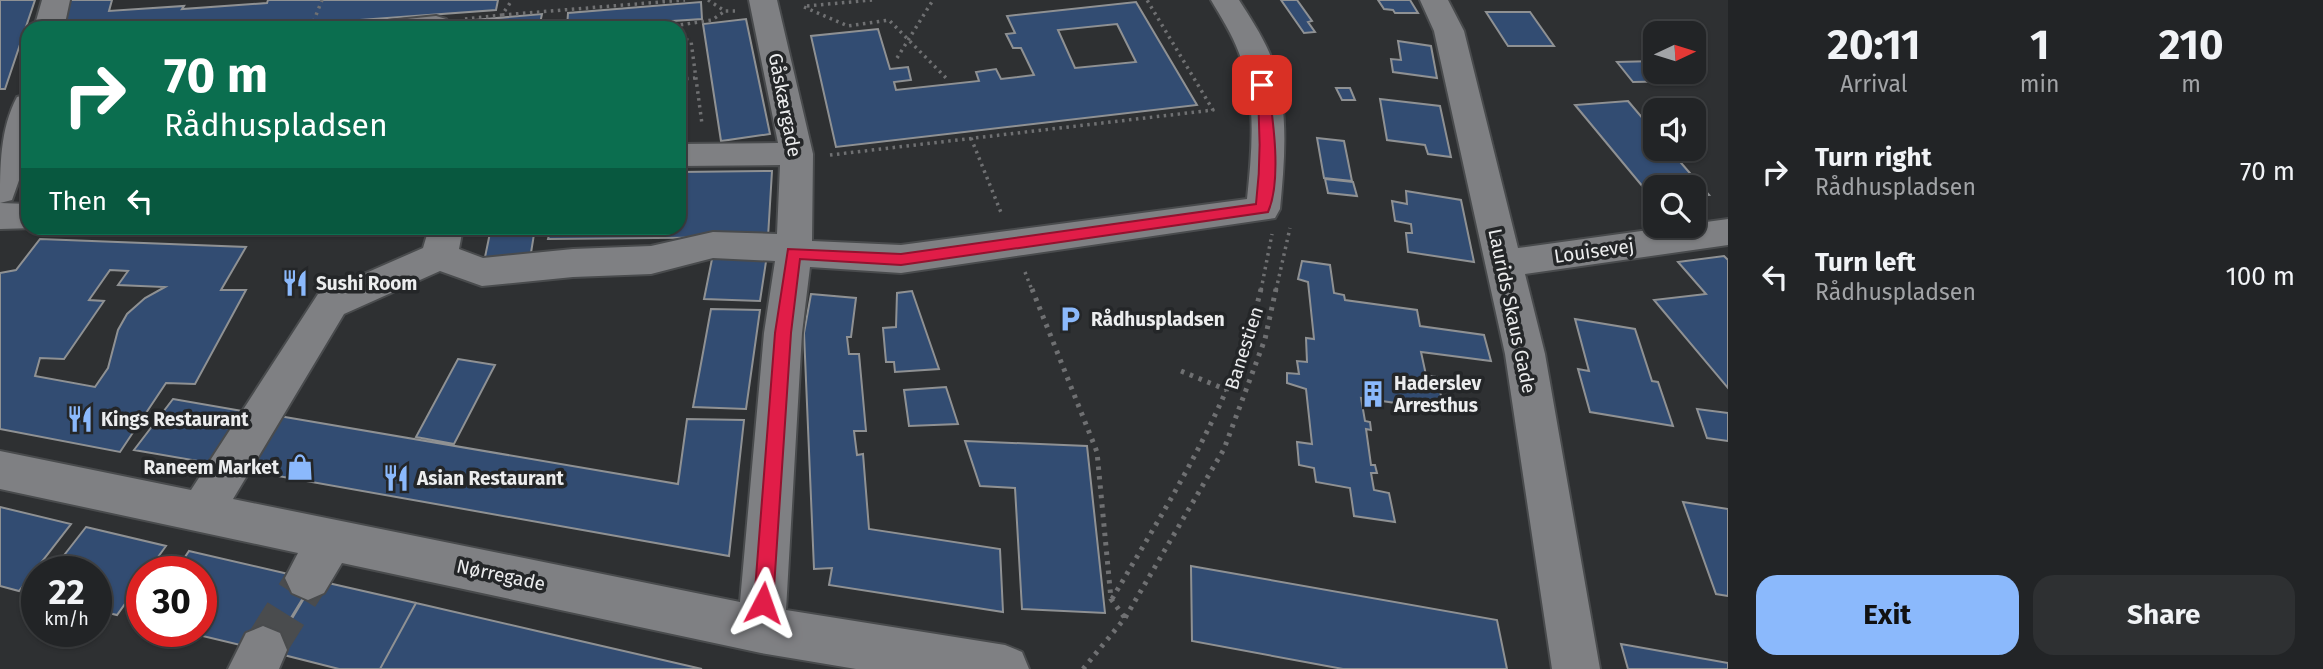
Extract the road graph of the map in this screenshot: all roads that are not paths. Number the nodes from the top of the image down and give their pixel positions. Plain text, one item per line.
1 (56, 0) edge
2 (763, 0) edge
3 (1225, 0) edge
4 (1434, 0) edge
5 (51, 21) edge
6 (21, 126) edge
7 (797, 153) junction
8 (686, 155) edge
9 (0, 191) edge
10 (0, 216) edge
11 (21, 217) edge
12 (1728, 232) edge
13 (443, 242) edge
14 (793, 253) junction
15 (1502, 264) junction
16 (0, 470) edge
17 (201, 512) junction
18 (332, 539) junction
19 (307, 578) tunnel mouth
20 (761, 630) junction
21 (1005, 669) edge
22 (1576, 669) edge

1 - 5 street
2 - 7 street, Gåskærgade
3 - 14 street
4 - 15 street, Laurids Skaus Gade
6 - 9 street
7 - 8 street
7 - 14 street, Gåskærgade
10 - 11 street
12 - 15 street, Louisevej
13 - 14 street
13 - 17 street
14 - 20 street, Gåskærgade
15 - 22 street, Laurids Skaus Gade
16 - 17 street, Nørregade
17 - 18 street, Nørregade
18 - 19 street
18 - 20 street, Nørregade
20 - 21 street, Nørregade

